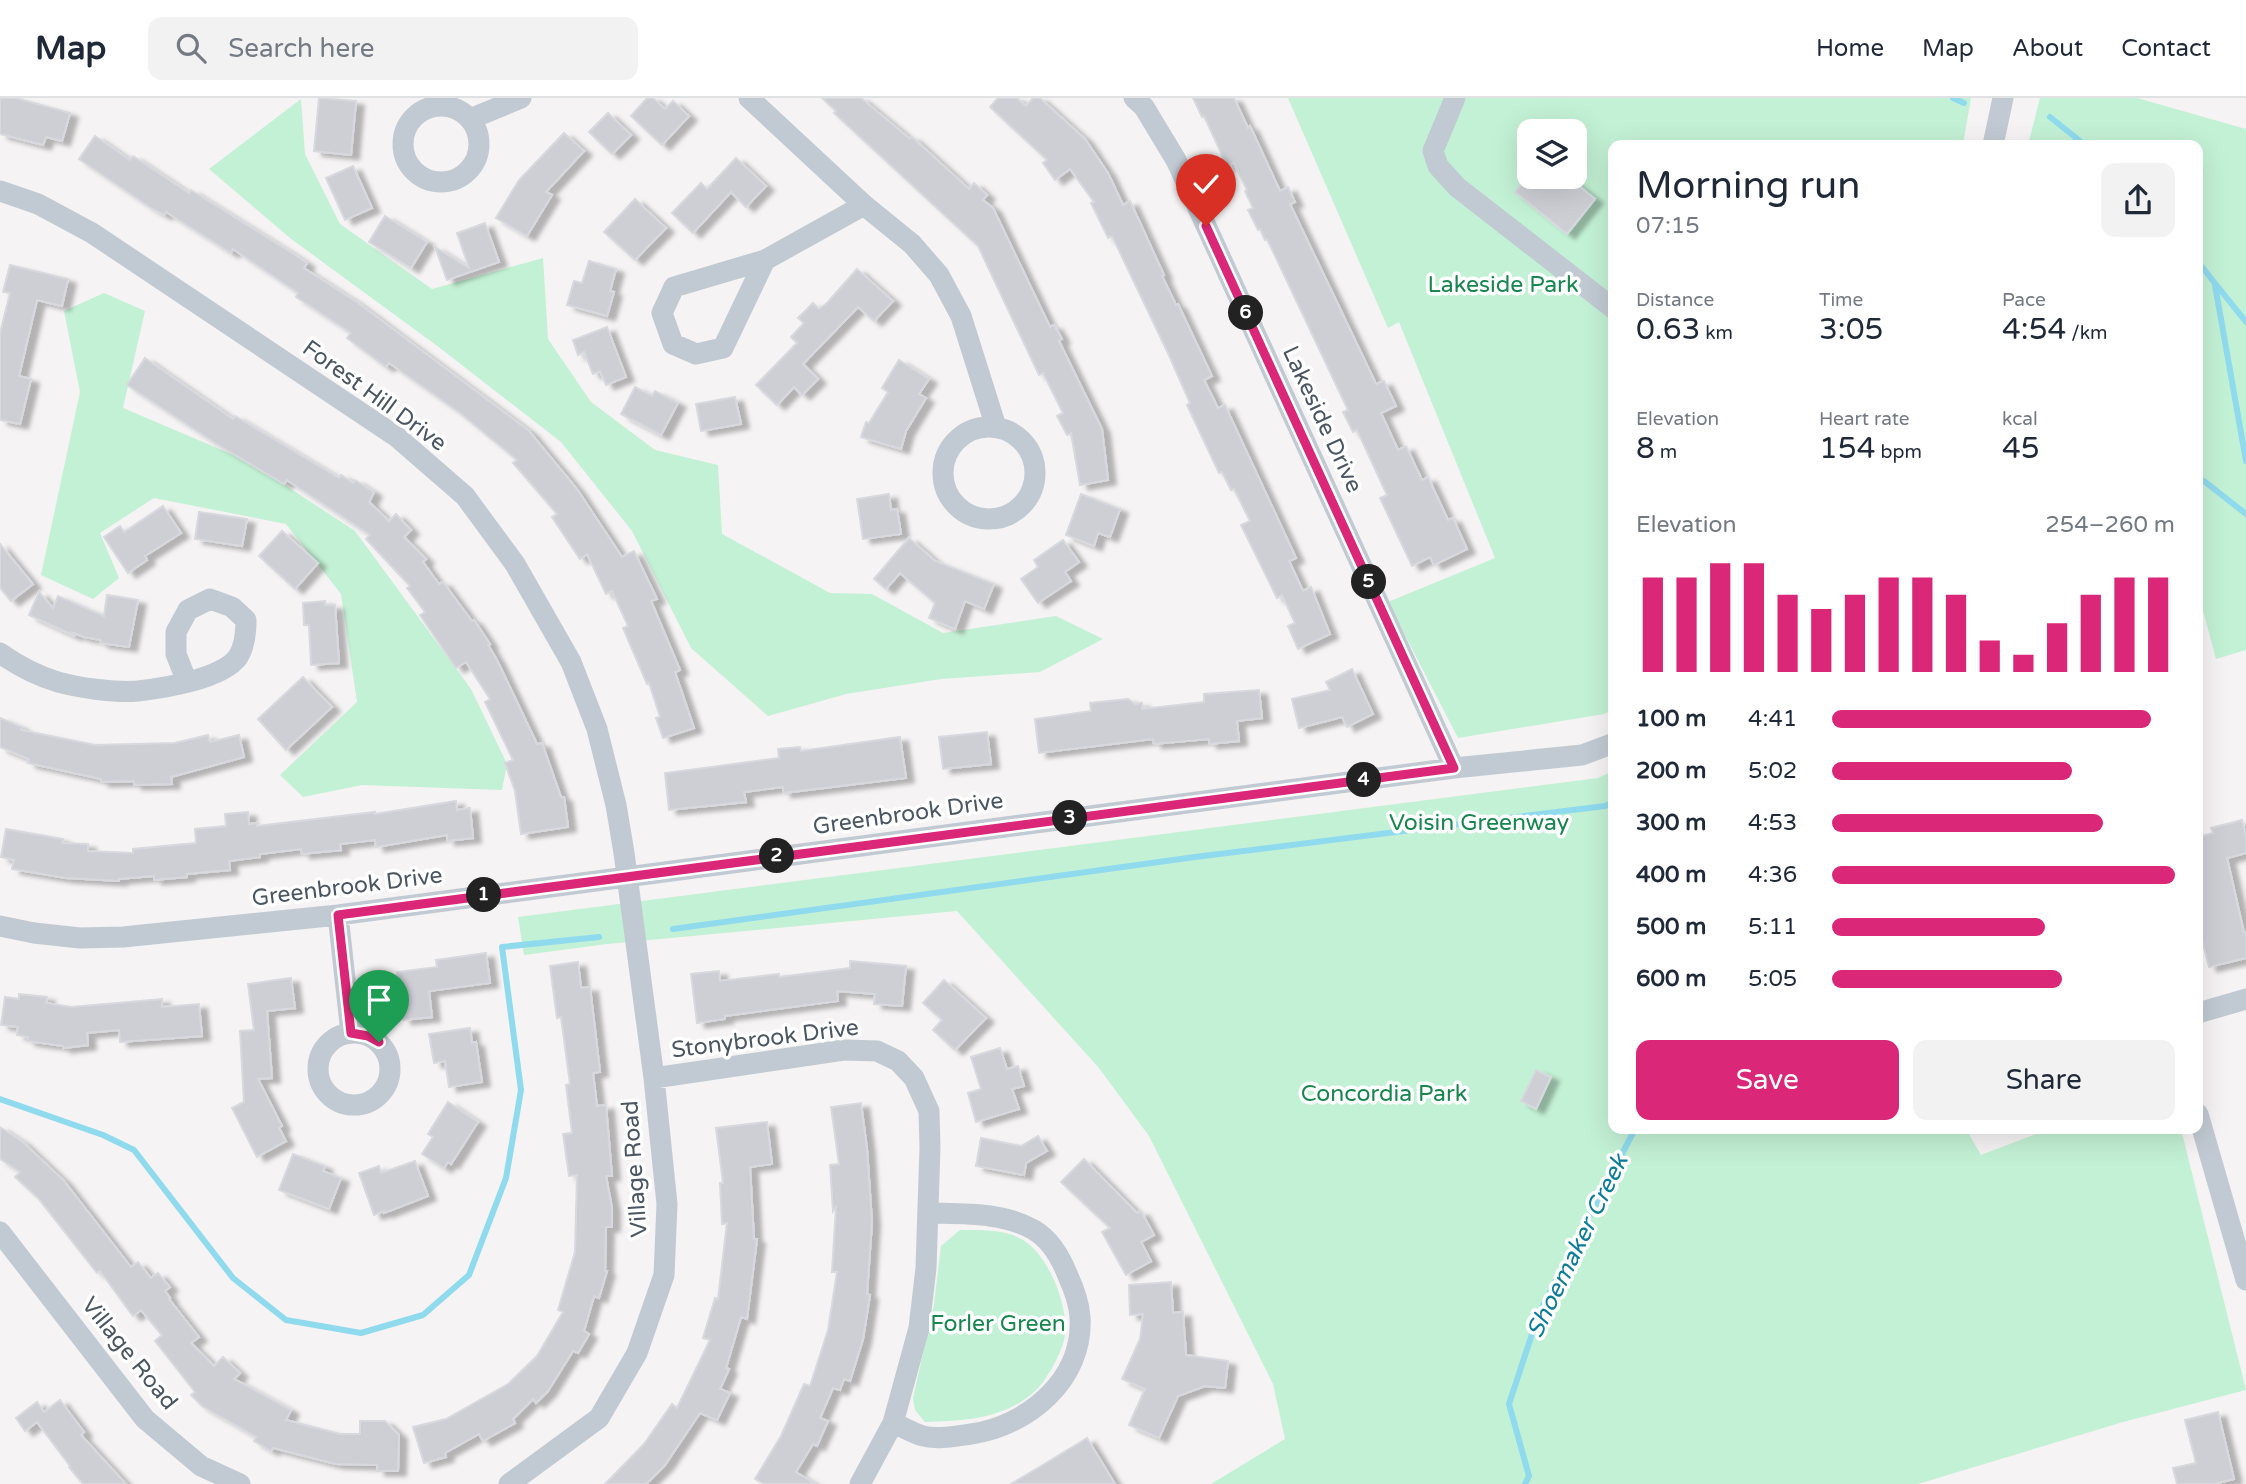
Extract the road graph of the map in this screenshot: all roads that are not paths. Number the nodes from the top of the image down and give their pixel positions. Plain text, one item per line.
1 (521, 98) edge
2 (749, 98) edge
3 (1134, 98) edge
4 (1455, 98) edge
5 (2003, 98) edge
6 (470, 119) dead end
7 (1994, 140) edge
8 (0, 191) edge
9 (864, 205) junction
10 (765, 260) junction
11 (1608, 304) edge
12 (996, 427) junction
13 (0, 653) edge
14 (187, 682) dead end
15 (1608, 745) edge
16 (1454, 768) junction
17 (627, 876) junction
18 (338, 915) junction
19 (0, 926) edge
20 (2246, 999) edge
21 (2203, 1012) edge
22 (351, 1033) dead end
23 (654, 1078) junction
24 (2203, 1131) edge
25 (929, 1213) junction
26 (0, 1232) edge
27 (2246, 1280) edge
28 (893, 1423) junction
29 (240, 1484) edge
30 (509, 1484) edge
31 (860, 1484) edge

1 - 6 street
2 - 9 street
3 - 16 street, Lakeside Drive
4 - 11 street
5 - 7 street
8 - 17 street, Forest Hill Drive
9 - 10 street
9 - 12 street
10 - 10 street
12 - 12 street
13 - 14 street
15 - 16 street, Greenbrook Drive
16 - 17 street, Greenbrook Drive
17 - 18 street, Greenbrook Drive
17 - 23 street, Village Road
18 - 19 street, Greenbrook Drive
18 - 22 street
20 - 21 street
23 - 25 street, Stonybrook Drive
23 - 30 street, Village Road
24 - 27 street
25 - 28 street, Stonybrook Drive
25 - 28 street
26 - 29 street, Village Road
28 - 31 street, Stonybrook Drive

